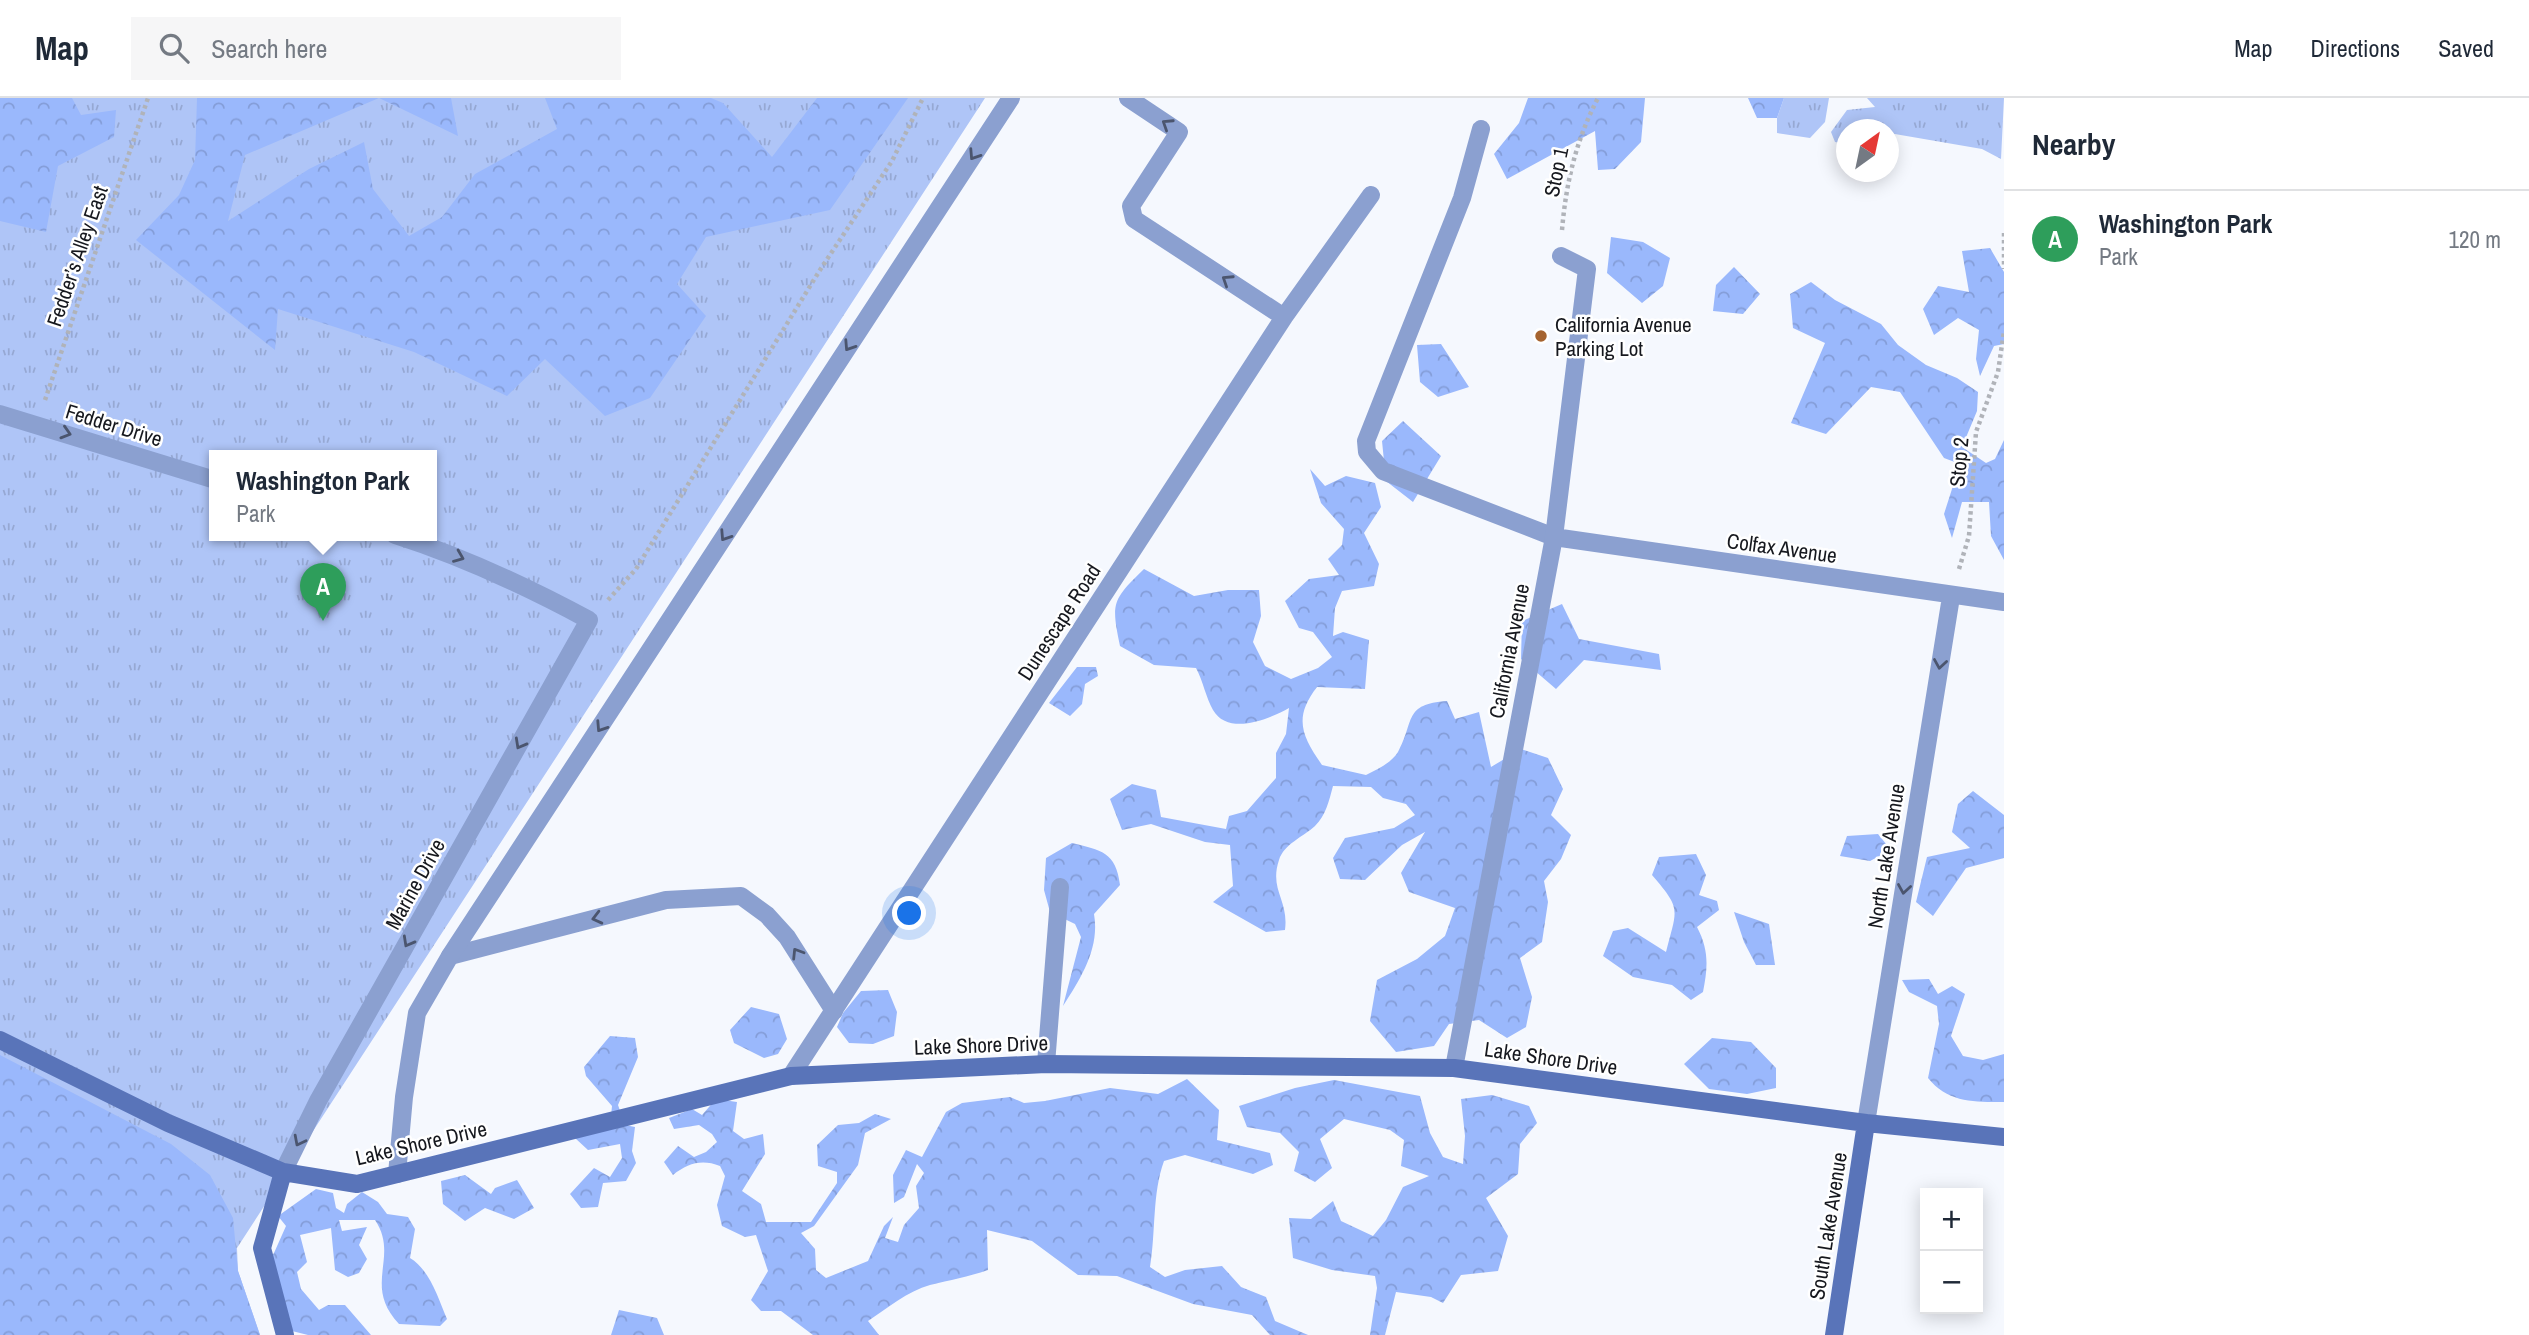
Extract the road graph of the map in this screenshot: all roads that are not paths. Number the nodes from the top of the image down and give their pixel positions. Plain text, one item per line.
1 (1011, 98) edge
2 (1128, 98) edge
3 (1481, 129) dead end
4 (1371, 195) dead end
5 (1561, 256) road end
6 (1284, 317) junction
7 (0, 414) edge
8 (209, 478) edge
9 (1554, 537) junction
10 (413, 541) edge
11 (1951, 597) junction
12 (2004, 602) edge
13 (1060, 887) dead end
14 (450, 957) junction
15 (834, 1011) junction
16 (0, 1040) edge
17 (1046, 1064) junction
18 (1454, 1068) junction
19 (791, 1076) junction
20 (1866, 1123) junction
21 (2004, 1138) edge
22 (283, 1171) junction
23 (397, 1174) junction
24 (285, 1335) edge
25 (1834, 1335) edge

1 -> 14 street
6 -> 2 street
3 - 9 street, Colfax Avenue
4 - 6 street, Dunescape Road
5 - 9 street, California Avenue
6 - 15 street, Dunescape Road
7 -> 8 street, Fedder Drive
9 - 11 street, Colfax Avenue
9 - 18 street, California Avenue
10 -> 22 street, Marine Drive
11 - 12 street, Colfax Avenue
11 -> 20 street, North Lake Avenue
13 - 17 street
15 -> 14 street
14 - 23 street
15 - 19 street, Dunescape Road
16 - 22 street, Lake Shore Drive
17 - 18 street, Lake Shore Drive
17 - 19 street, Lake Shore Drive
18 - 20 street, Lake Shore Drive
19 - 23 street, Lake Shore Drive
20 - 21 street, Lake Shore Drive
20 - 25 street, South Lake Avenue
22 - 23 street, Lake Shore Drive
22 - 24 street

